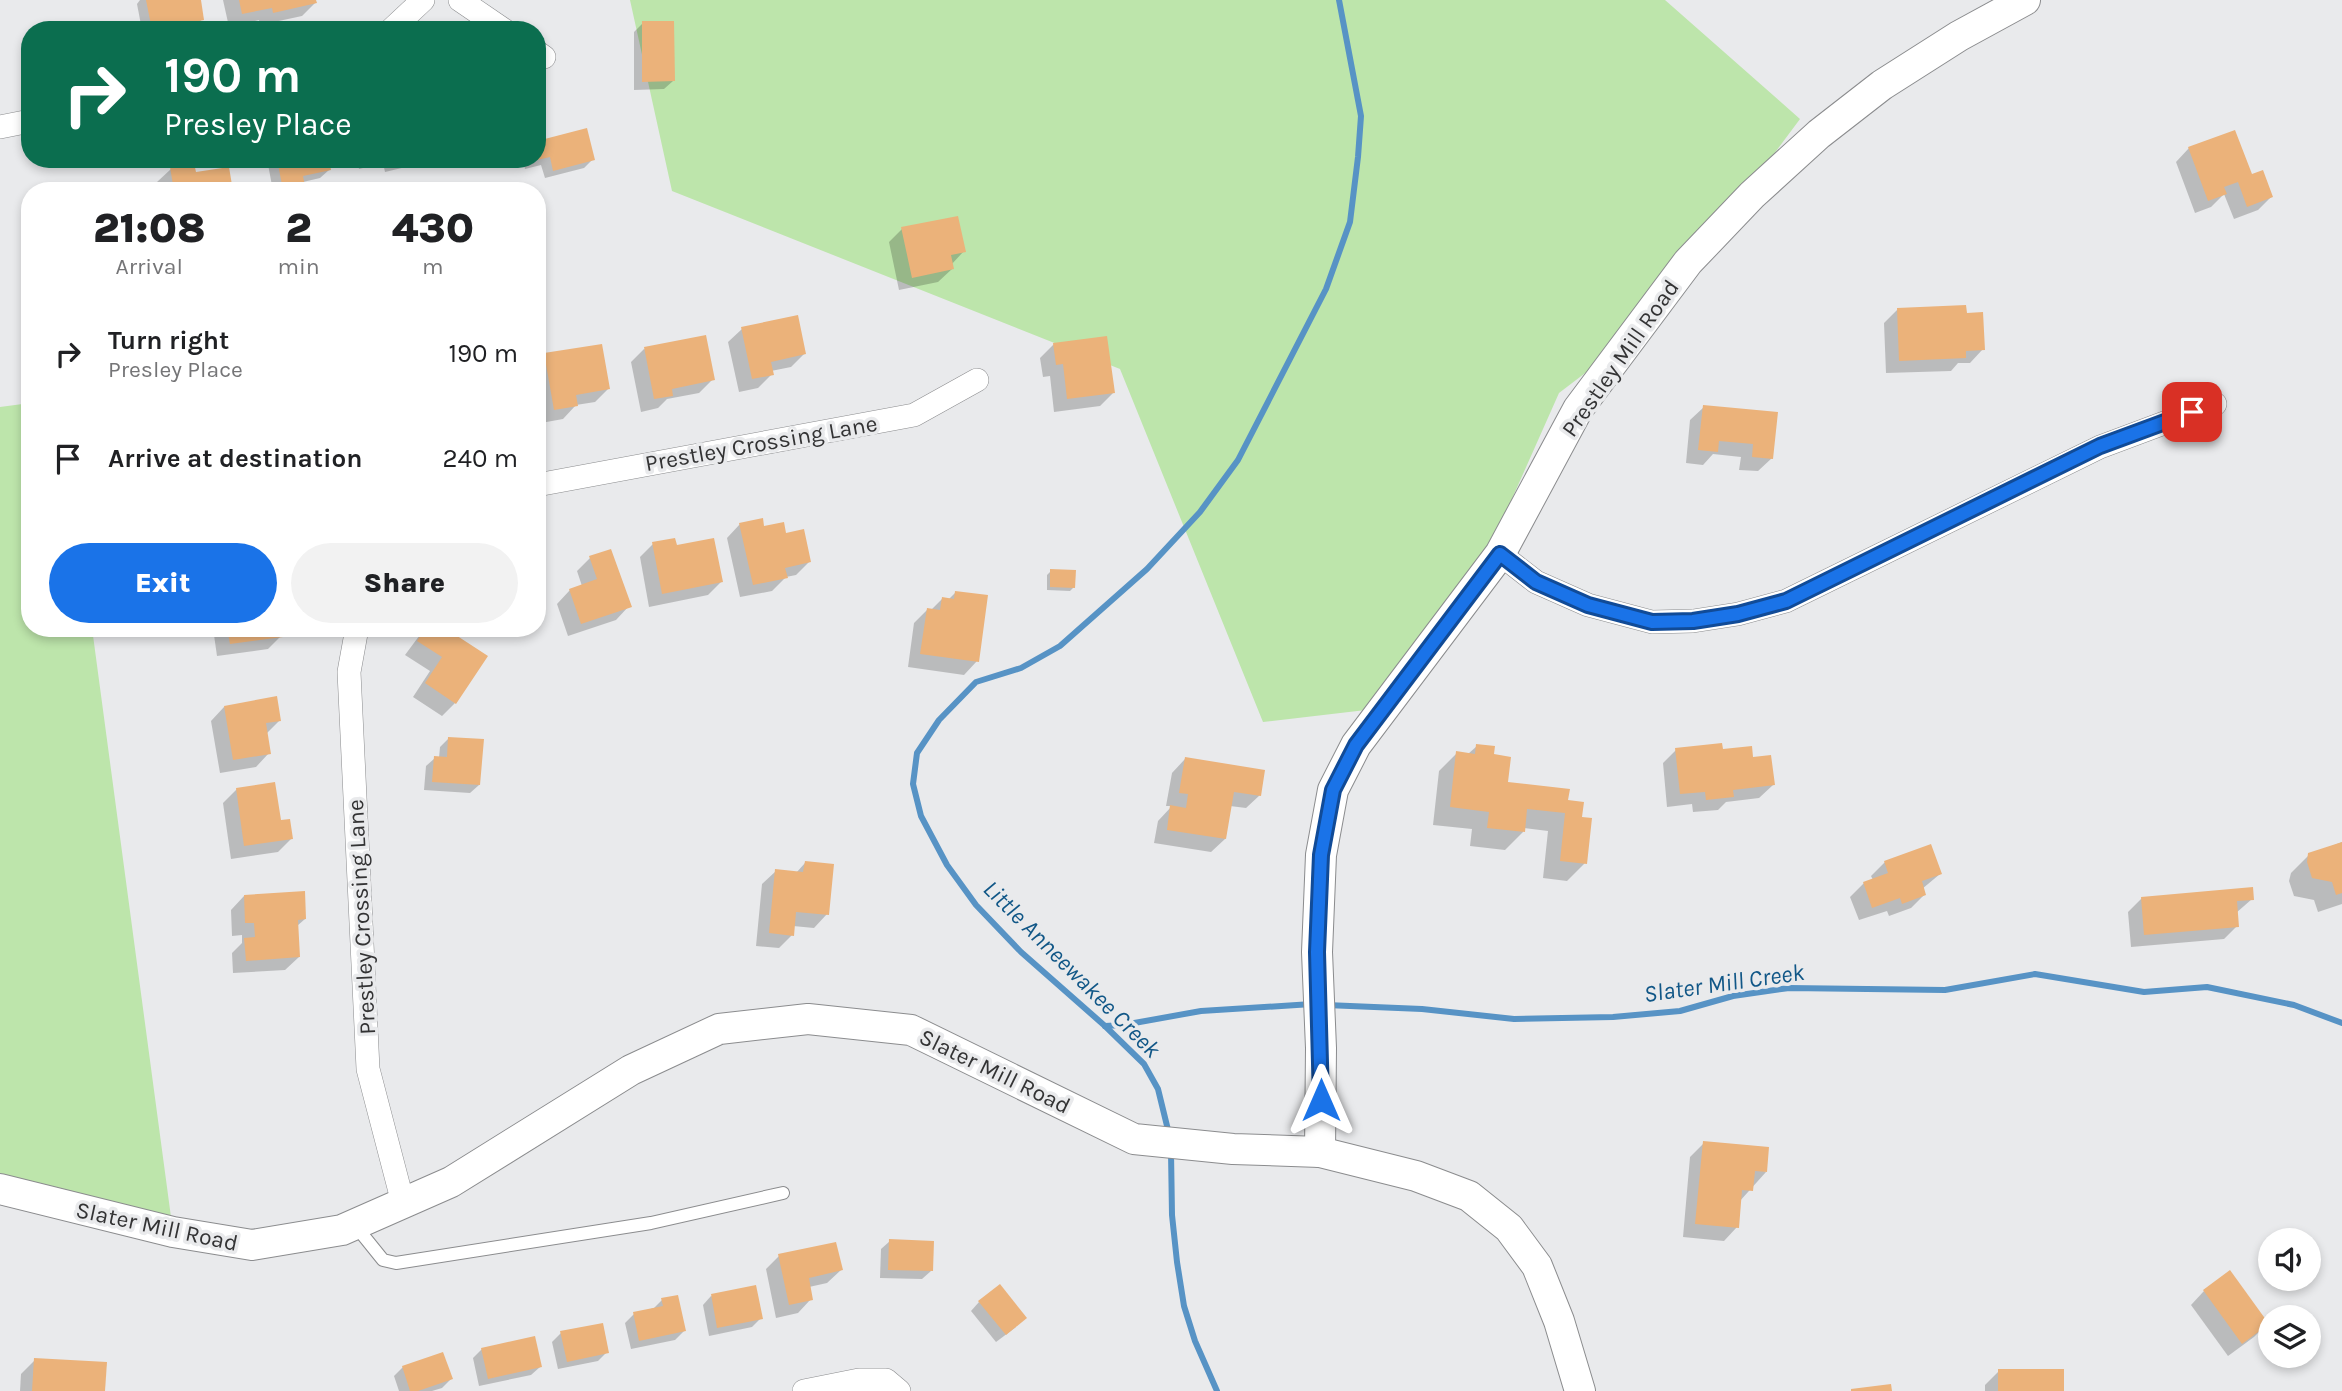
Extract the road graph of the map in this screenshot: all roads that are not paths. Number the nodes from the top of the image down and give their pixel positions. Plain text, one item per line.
1 (423, 0) edge
2 (460, 0) edge
3 (2025, 0) edge
4 (401, 21) edge
5 (491, 21) edge
6 (21, 123) edge
7 (0, 127) edge
8 (977, 380) dead end
9 (2215, 404) dead end
10 (546, 483) edge
11 (1500, 554) junction
12 (355, 637) edge
13 (1320, 1153) junction
14 (0, 1189) edge
15 (783, 1193) dead end
16 (403, 1203) junction
17 (354, 1224) junction
18 (804, 1391) edge
19 (899, 1391) edge
20 (1580, 1391) edge

1 - 4 street
2 - 5 street
3 - 11 street, Prestley Mill Road
6 - 7 street
8 - 10 street, Prestley Crossing Lane
9 - 11 street
11 - 13 street, Prestley Mill Road
12 - 16 street, Prestley Crossing Lane
13 - 16 street, Slater Mill Road
13 - 20 street, Slater Mill Road
14 - 17 street, Slater Mill Road
15 - 17 lane
16 - 17 street, Slater Mill Road
18 - 19 street

